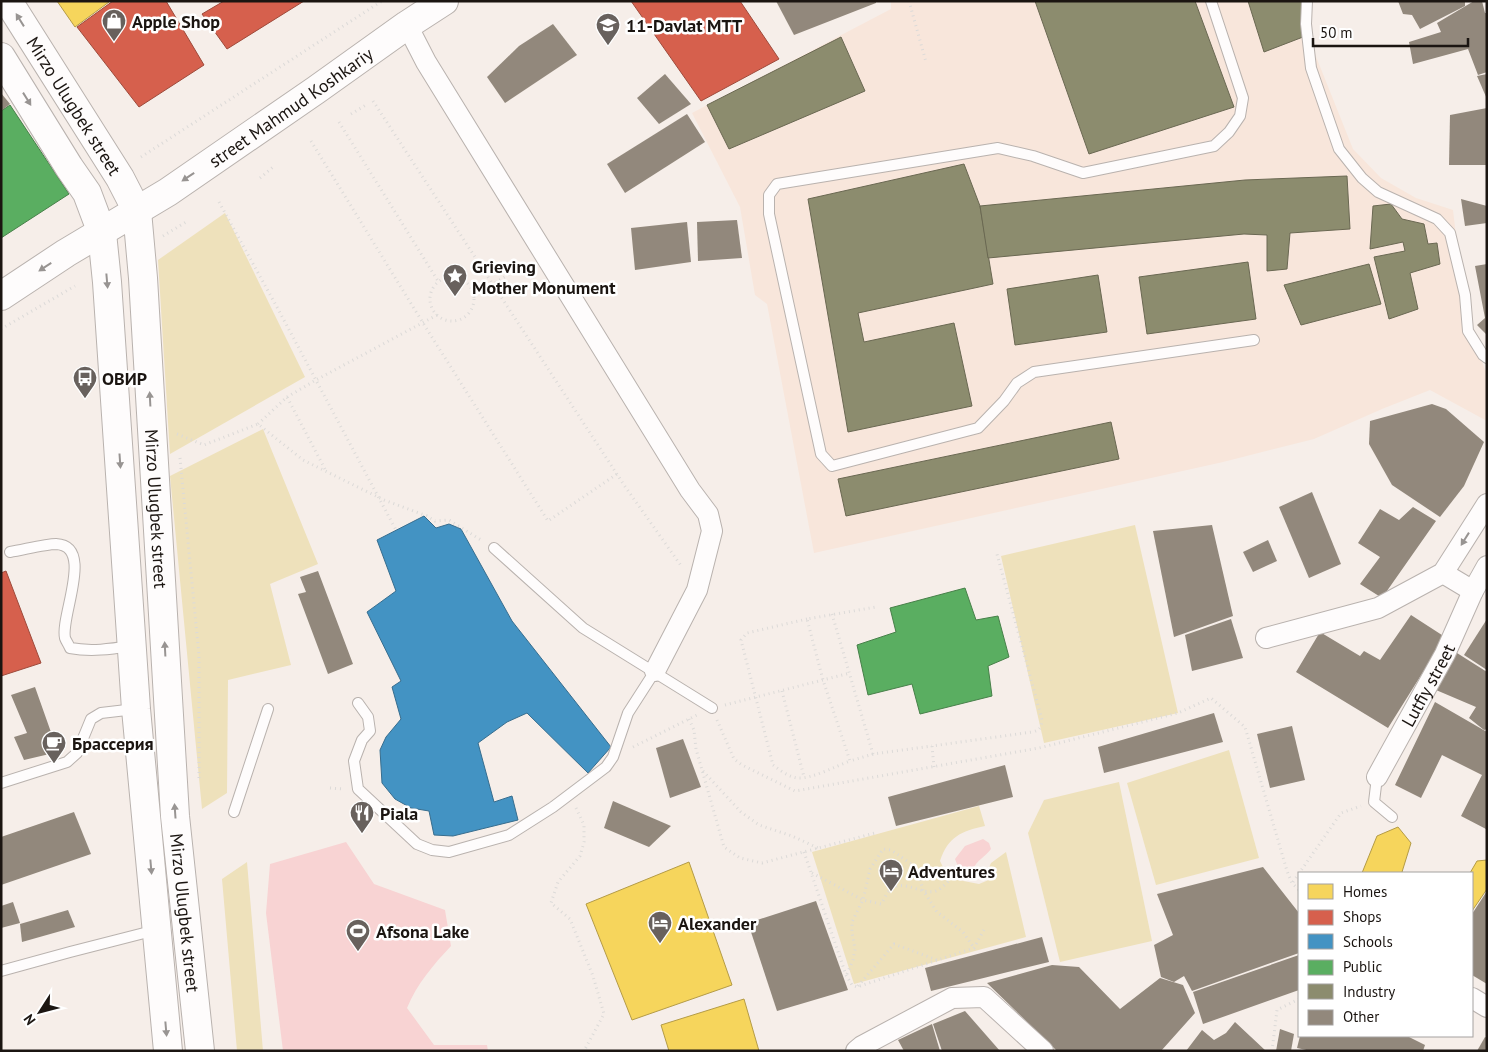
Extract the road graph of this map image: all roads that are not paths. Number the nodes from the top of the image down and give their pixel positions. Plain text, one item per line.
1 (8, 1) edge
2 (444, 1) edge
3 (1212, 1) edge
4 (1307, 1) edge
5 (407, 25) junction
6 (1, 57) edge
7 (136, 211) junction
8 (102, 233) junction
9 (1, 296) edge
10 (1254, 340) dead end
11 (1487, 358) edge
12 (1487, 504) edge
13 (494, 548) road end
14 (10, 552) dead end
15 (1487, 566) edge
16 (1443, 573) junction
17 (1473, 591) junction
18 (1266, 638) dead end
19 (132, 646) junction
20 (655, 671) junction
21 (358, 703) dead end
22 (712, 708) road end
23 (136, 709) junction
24 (268, 709) dead end
25 (1376, 778) joint
26 (1, 783) edge
27 (234, 812) dead end
28 (1392, 817) dead end
29 (156, 930) junction
30 (1, 971) edge
31 (1473, 999) edge
32 (1487, 1007) edge
33 (168, 1051) edge
34 (200, 1051) edge
35 (856, 1051) edge
36 (1043, 1051) edge

7 -> 1 main road, Mirzo Ulugbek street
2 - 5 main road, street Mahmud Koshkariy
3 - 10 lane
4 - 11 lane
5 -> 7 main road, street Mahmud Koshkariy
5 - 20 street
6 -> 8 main road, Mirzo Ulugbek street
7 - 8 main road, street Mahmud Koshkariy
34 -> 7 main road, Mirzo Ulugbek street
8 -> 9 main road, street Mahmud Koshkariy
8 -> 19 main road, Mirzo Ulugbek street
12 -> 16 street
13 - 20 lane
14 - 19 lane
15 - 17 street, Lutfiy street
16 - 17 street
16 - 18 street
17 - 25 street, Lutfiy street
19 - 23 main road, Mirzo Ulugbek street
20 - 21 lane
20 - 22 lane
23 - 26 lane
23 -> 29 main road, Mirzo Ulugbek street
24 - 27 lane
25 - 28 lane
29 - 30 lane
29 -> 33 main road, Mirzo Ulugbek street
31 - 32 street
35 - 36 street

